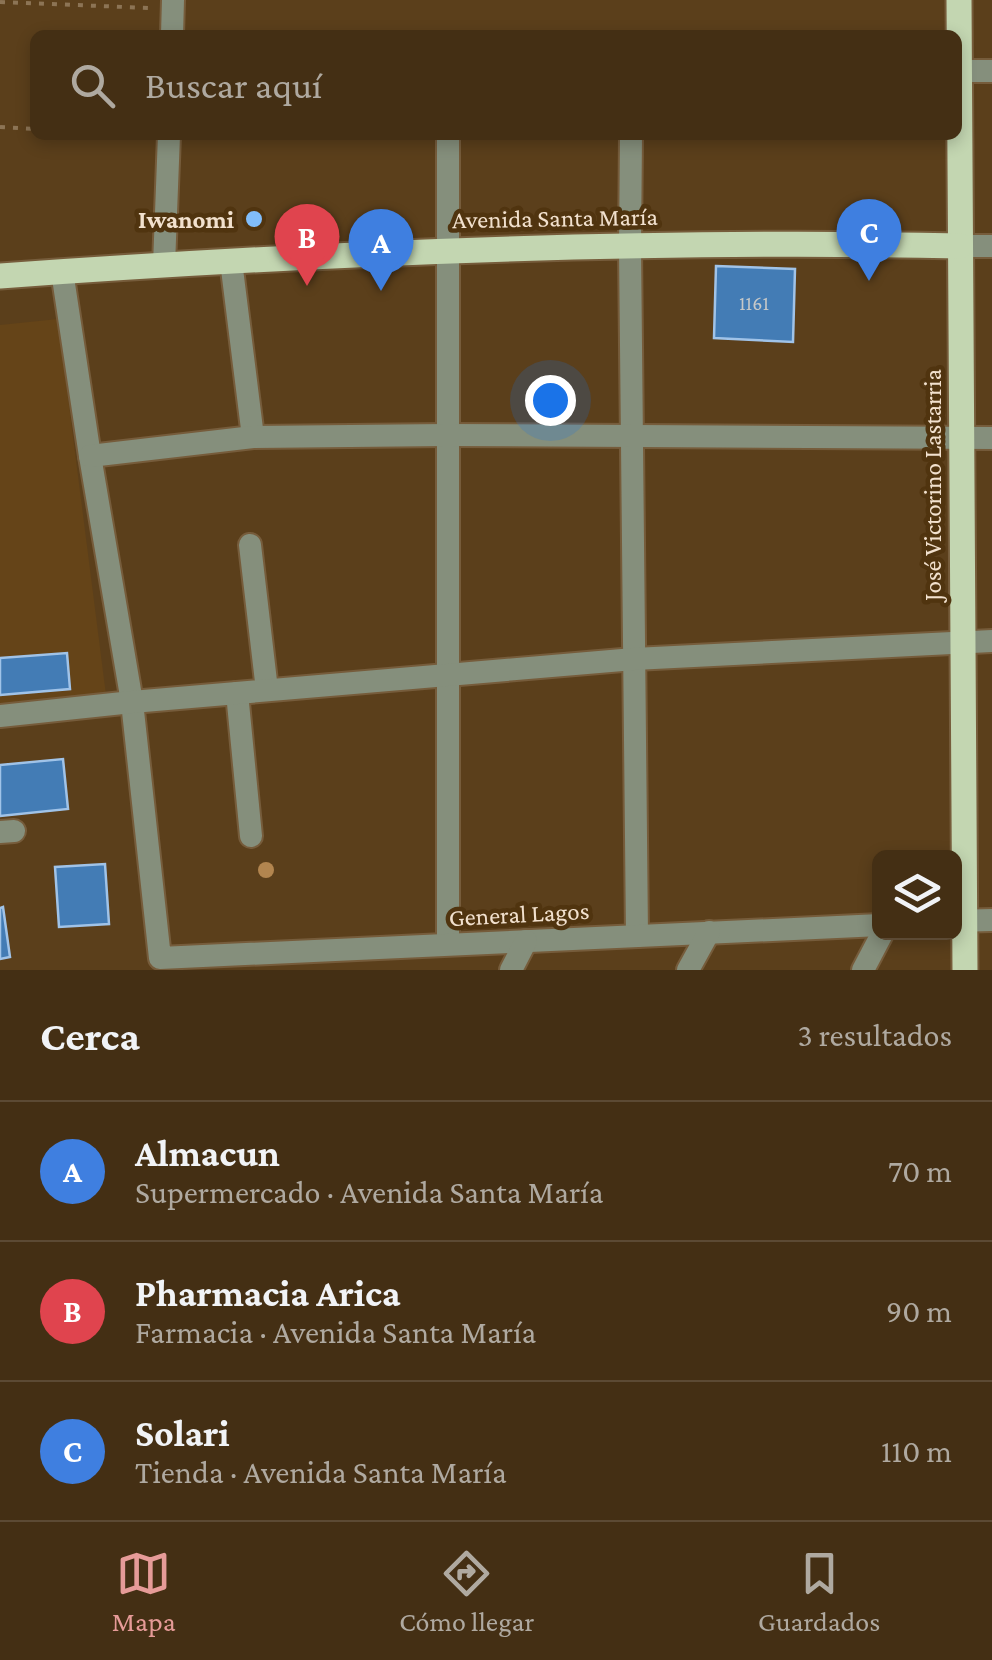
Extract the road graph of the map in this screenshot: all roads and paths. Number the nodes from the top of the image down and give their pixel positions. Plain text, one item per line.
1 (959, 0) edge
2 (0, 2) edge
3 (173, 5) edge
4 (172, 30) edge
5 (959, 30) edge
6 (962, 71) edge
7 (992, 71) edge
8 (0, 127) edge
9 (30, 129) edge
10 (169, 140) edge
11 (448, 140) edge
12 (631, 140) edge
13 (959, 140) edge
14 (960, 190) junction
15 (915, 245) junction
16 (630, 246) junction
17 (960, 246) junction
18 (992, 246) edge
19 (446, 250) junction
20 (231, 261) junction
21 (164, 265) junction
22 (62, 271) junction
23 (0, 276) edge
24 (446, 435) junction
25 (632, 436) junction
26 (252, 437) junction
27 (962, 437) junction
28 (992, 438) edge
29 (90, 456) junction
30 (250, 545) dead end
31 (992, 641) edge
32 (963, 642) junction
33 (634, 659) junction
34 (447, 675) junction
35 (267, 690) junction
36 (237, 693) junction
37 (132, 702) junction
38 (0, 716) edge
39 (251, 836) dead end
40 (961, 850) edge
41 (992, 920) edge
42 (962, 921) edge
43 (872, 925) edge
44 (709, 932) junction
45 (637, 936) junction
46 (879, 940) edge
47 (962, 940) edge
48 (526, 941) junction
49 (448, 944) junction
50 (348, 959) edge
51 (511, 970) edge
52 (688, 970) edge
53 (863, 970) edge
54 (965, 970) edge

1 - 5 main road, José Victorino Lastarria
2 - 3 path
3 - 4 street
6 - 7 street
8 - 9 path
10 - 21 street
11 - 19 street
12 - 16 street
13 - 14 main road, José Victorino Lastarria
14 - 15 main road
14 - 17 main road, José Victorino Lastarria
15 - 16 main road, Avenida Santa María
15 - 17 main road, Avenida Santa María
16 - 19 main road, Avenida Santa María
16 - 25 street
17 - 18 street, Avenida Santa María
17 - 27 main road, José Victorino Lastarria
19 - 20 main road, Avenida Santa María
19 - 24 street
20 - 21 main road, Avenida Santa María
20 - 26 street
21 - 22 main road, Avenida Santa María
22 - 23 main road, Avenida Santa María
22 - 29 street
24 - 25 street
24 - 26 street
24 - 34 street
25 - 27 street
25 - 33 street
26 - 29 street
27 - 28 street
27 - 32 main road, José Victorino Lastarria
29 - 37 street
30 - 35 street
31 - 32 street
32 - 33 street
32 - 40 main road, José Victorino Lastarria
33 - 34 street
33 - 45 street
34 - 35 street
34 - 49 street
35 - 36 street
36 - 37 street
36 - 39 street
37 - 38 street
37 - 50 street, General Lagos
41 - 42 street
43 - 44 street, General Lagos
44 - 45 street, General Lagos
44 - 52 street
45 - 48 street, General Lagos
46 - 53 street
47 - 54 main road, José Victorino Lastarria
48 - 49 street, General Lagos
48 - 51 street
49 - 50 street, General Lagos

